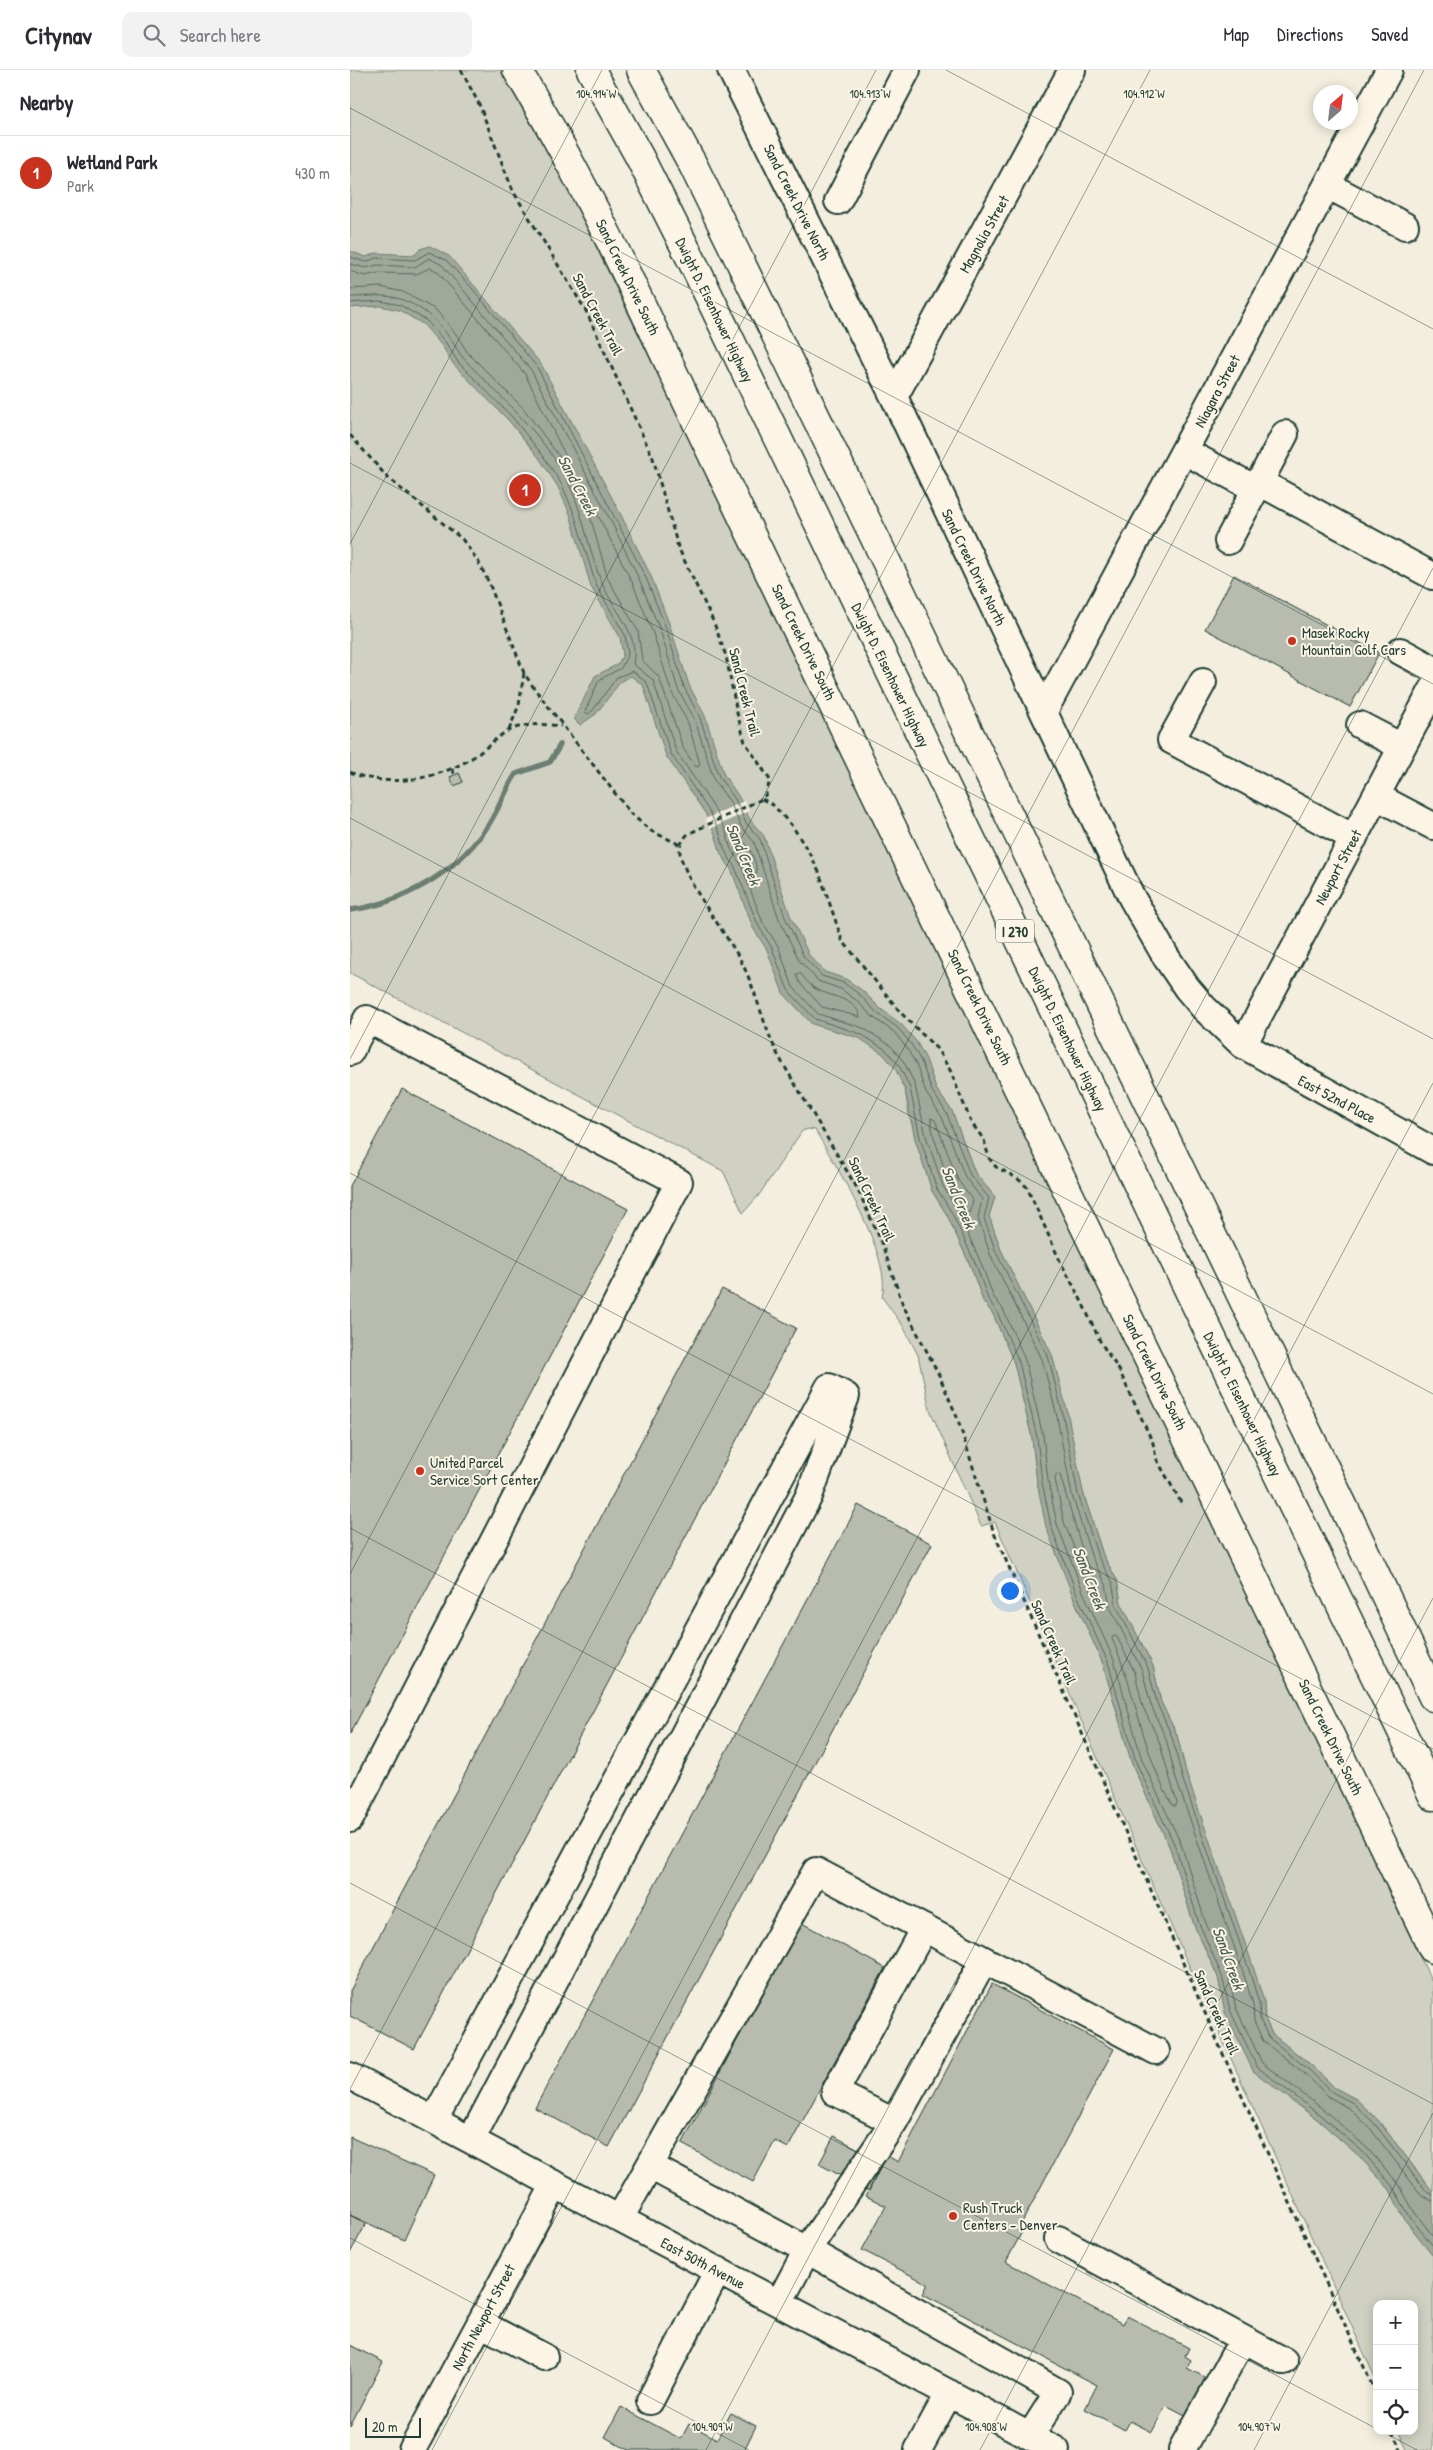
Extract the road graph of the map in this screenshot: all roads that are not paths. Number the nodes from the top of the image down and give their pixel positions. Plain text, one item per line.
1 (517, 70) edge
2 (591, 70) edge
3 (641, 70) edge
4 (730, 70) edge
5 (907, 70) edge
6 (1072, 70) edge
7 (1389, 70) edge
8 (1327, 185) junction
9 (838, 201) dead end
10 (1405, 226) dead end
11 (894, 397) junction
12 (1286, 434) dead end
13 (1184, 451) junction
14 (1258, 486) junction
15 (1228, 541) dead end
16 (1433, 576) edge
17 (1400, 651) dead end
18 (1433, 669) edge
19 (1203, 682) dead end
20 (1430, 704) edge
21 (1044, 712) junction
22 (1360, 725) dead end
23 (1402, 747) junction
24 (1376, 796) junction
25 (1433, 826) edge
26 (1354, 838) junction
27 (1243, 1045) junction
28 (350, 1052) edge
29 (1433, 1151) edge
30 (1433, 1697) edge
31 (1433, 1796) edge
32 (350, 1819) edge
33 (924, 1928) junction
34 (1433, 1949) edge
35 (984, 1960) junction
36 (1156, 2051) dead end
37 (350, 2076) edge
38 (434, 2120) junction
39 (894, 2122) junction
40 (471, 2140) junction
41 (650, 2166) junction
42 (555, 2184) junction
43 (620, 2218) junction
44 (1058, 2239) dead end
45 (807, 2250) junction
46 (718, 2270) junction
47 (779, 2303) junction
48 (480, 2323) junction
49 (1243, 2339) junction
50 (544, 2358) dead end
51 (1284, 2361) dead end
52 (949, 2393) junction
53 (650, 2401) dead end
54 (1030, 2436) junction
55 (416, 2449) edge
56 (918, 2450) edge
57 (1056, 2450) edge
58 (1182, 2450) edge

1 - 34 main road, Sand Creek Drive South
2 - 31 main road, Dwight D. Eisenhower Highway / I 270
3 - 30 main road
4 - 11 street, Sand Creek Drive North
5 - 9 street
6 - 11 street, Magnolia Street
7 - 8 street, Niagara Street
8 - 10 street
8 - 13 street, Niagara Street
11 - 21 street, Sand Creek Drive North
12 - 14 street
13 - 14 street
13 - 21 street, Niagara Street
14 - 15 street
14 - 16 street
17 - 18 street
19 - 26 street
20 - 23 street, Newport Street
21 - 27 street, Sand Creek Drive North
22 - 23 street
23 - 24 street, Newport Street
24 - 25 street
24 - 26 street, Newport Street
26 - 27 street, Newport Street
27 - 29 street, East 52nd Place
28 - 32 street
33 - 35 street
33 - 39 street
33 - 41 street
35 - 36 street
35 - 39 street
37 - 38 street, East 50th Avenue
38 - 40 street, East 50th Avenue
38 - 40 street
39 - 45 street
40 - 42 street, East 50th Avenue
41 - 43 street
41 - 45 street
42 - 43 street, East 50th Avenue
42 - 48 street, North Newport Street
43 - 46 street, East 50th Avenue
44 - 49 street
45 - 47 street
45 - 54 street
46 - 47 street, East 50th Avenue
46 - 53 street
47 - 52 street, East 50th Avenue
48 - 50 street
48 - 55 street, North Newport Street
49 - 51 street
49 - 58 street
52 - 54 street, East 50th Avenue
52 - 56 street
54 - 57 street, East 50th Avenue

